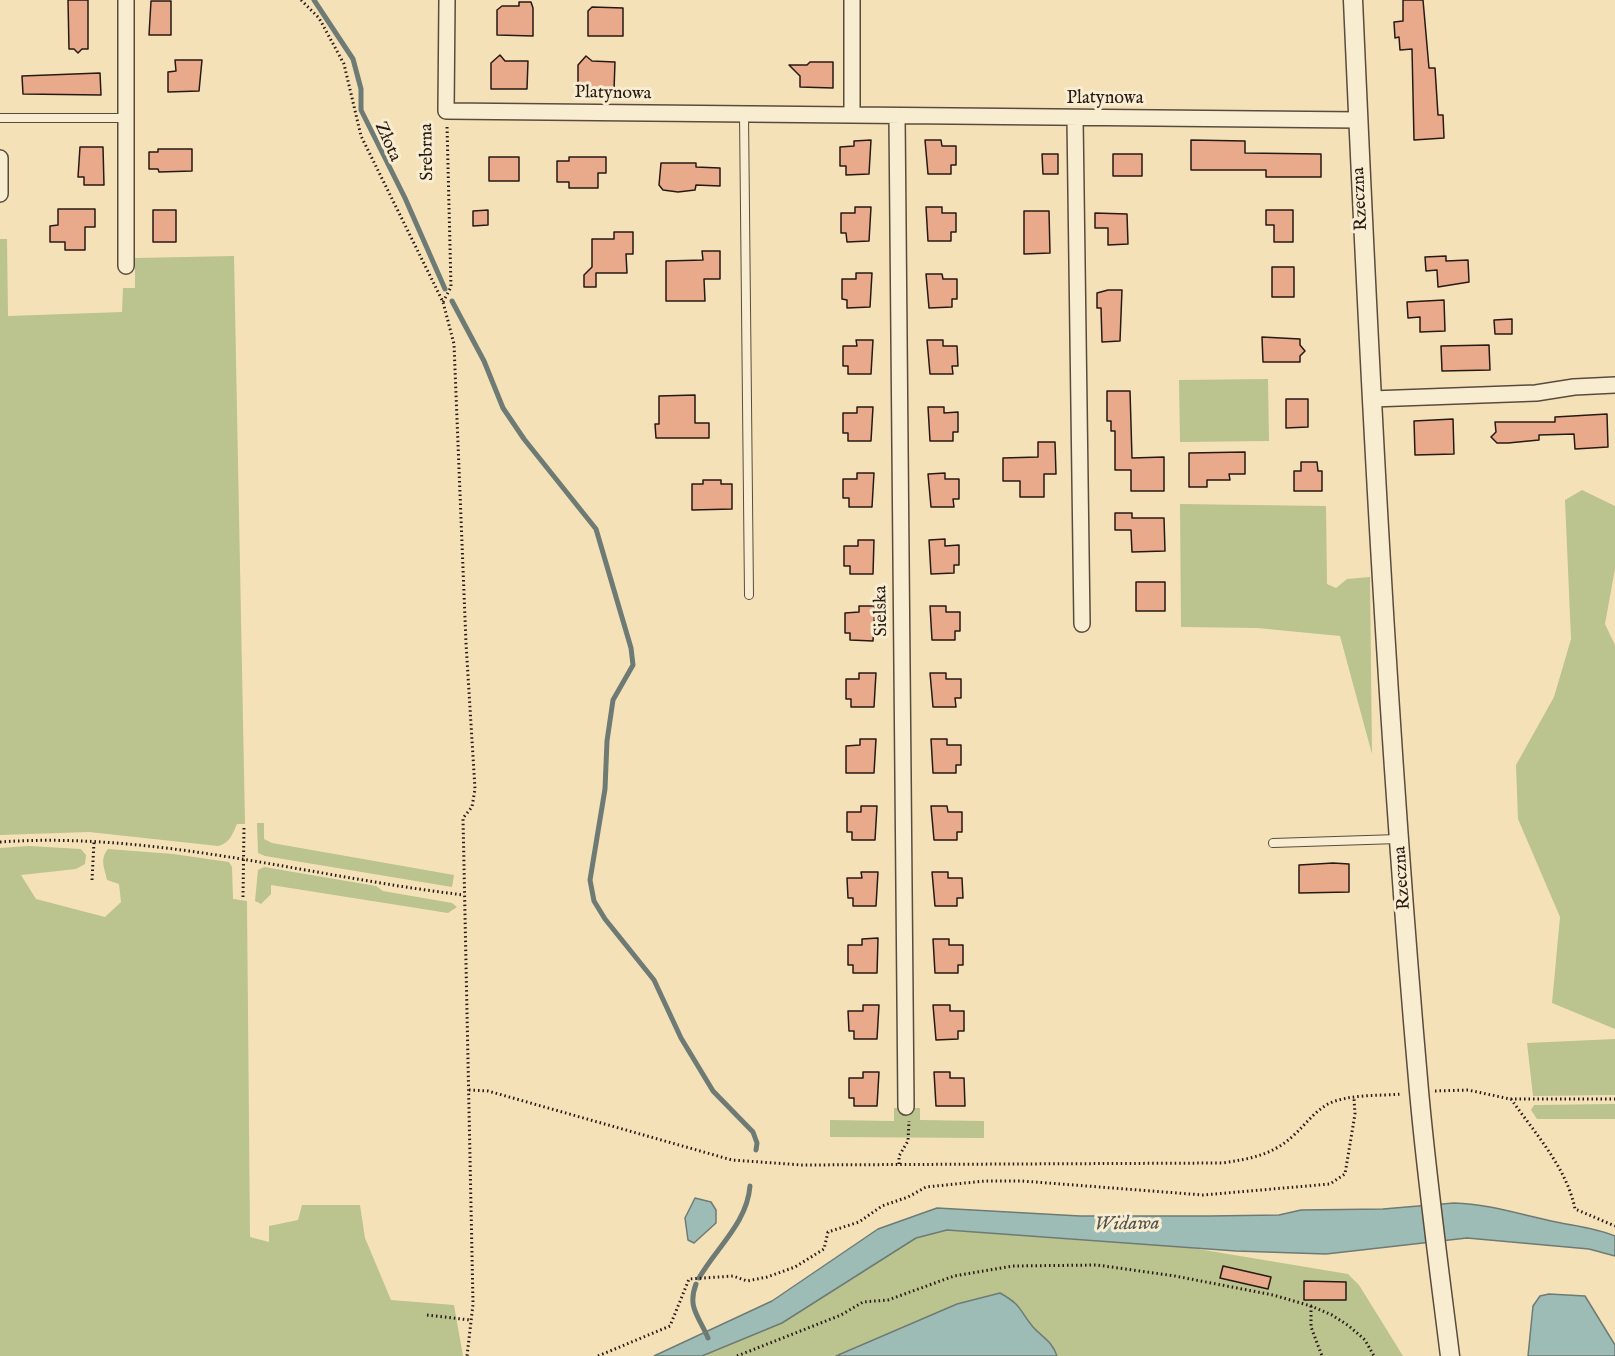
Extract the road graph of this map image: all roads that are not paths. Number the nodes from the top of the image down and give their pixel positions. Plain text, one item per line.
1 (126, 0) edge
2 (447, 0) edge
3 (852, 0) edge
4 (1353, 0) edge
5 (446, 111) joint
6 (744, 114) junction
7 (852, 115) junction
8 (897, 116) junction
9 (0, 118) edge
10 (126, 118) junction
11 (1076, 118) junction
12 (1358, 120) junction
13 (0, 158) edge
14 (0, 194) edge
15 (126, 266) dead end
16 (1615, 385) edge
17 (1372, 399) junction
18 (748, 595) dead end
19 (1082, 624) dead end
20 (1400, 839) junction
21 (1273, 843) dead end
22 (906, 1107) road end
23 (1450, 1356) edge

1 - 10 street
2 - 5 street, Srebrna
3 - 7 street
4 - 12 street, Rzeczna
5 - 6 street, Platynowa
6 - 7 street, Platynowa
6 - 18 lane
7 - 8 street, Platynowa
8 - 11 street, Platynowa
8 - 22 street, Sielska
9 - 10 lane
10 - 15 street
11 - 12 street, Platynowa
11 - 19 street
12 - 17 street, Rzeczna
13 - 14 street
16 - 17 street
17 - 20 street, Rzeczna
20 - 21 lane
20 - 23 street, Rzeczna

